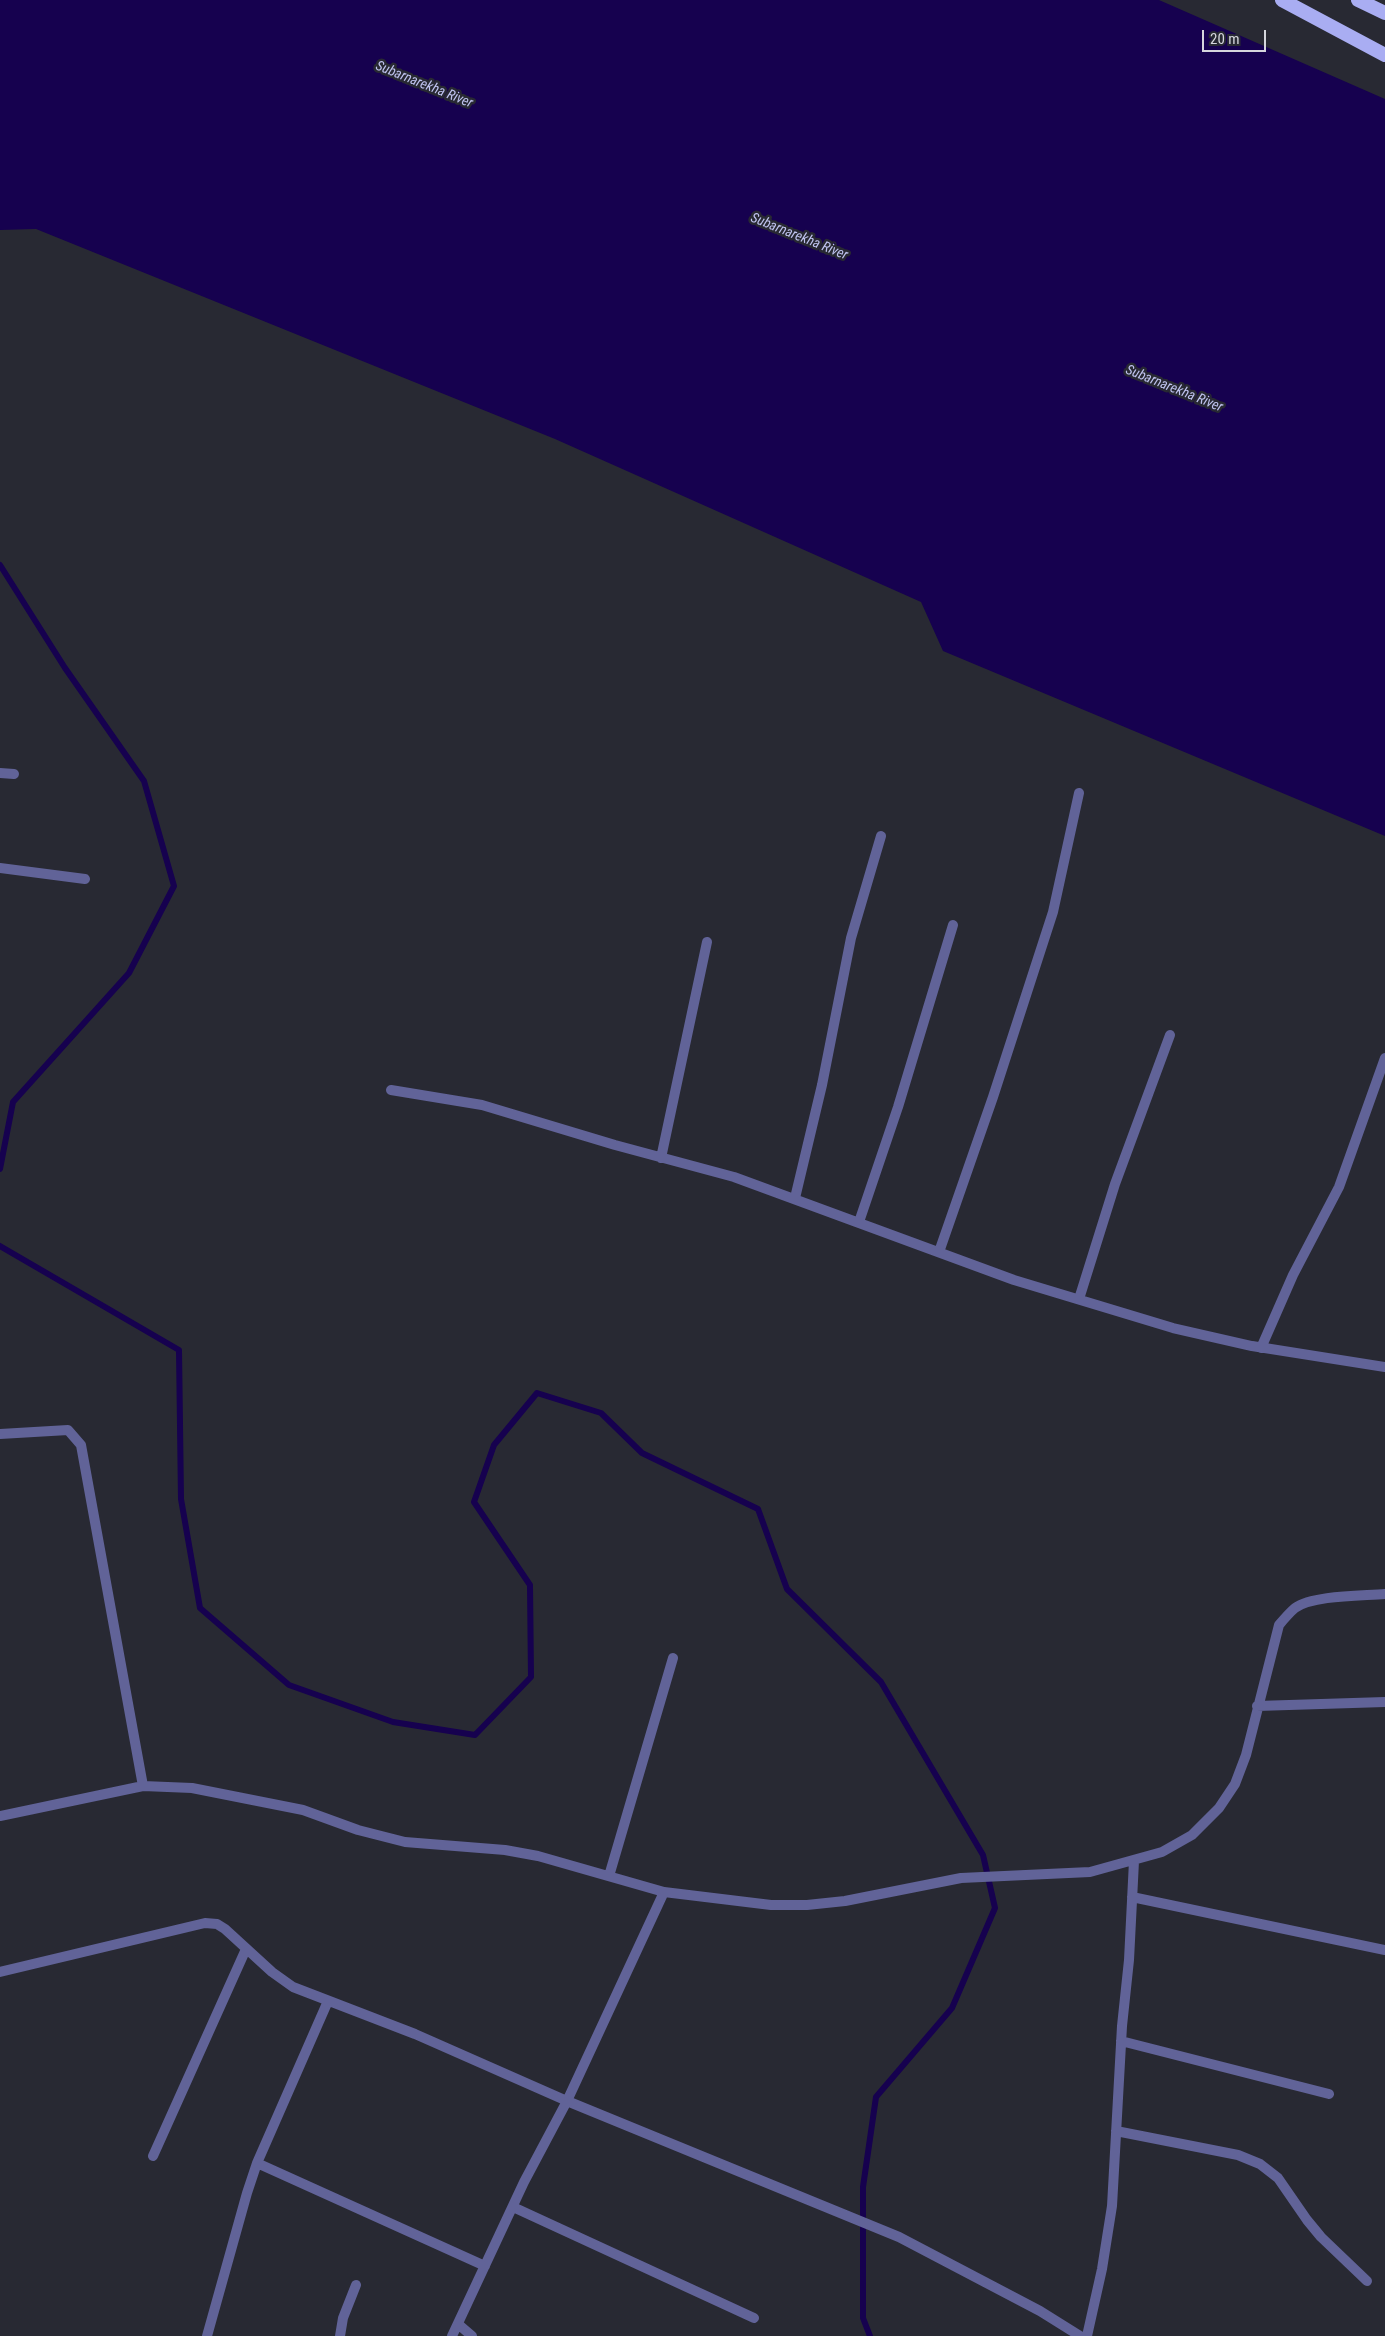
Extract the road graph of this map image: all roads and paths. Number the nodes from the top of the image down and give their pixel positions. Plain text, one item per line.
1 (1282, 0) edge
2 (1358, 0) edge
3 (1385, 13) edge
4 (1385, 54) edge
5 (0, 773) edge
6 (14, 774) dead end
7 (1079, 792) dead end
8 (881, 836) dead end
9 (0, 868) edge
10 (85, 879) dead end
11 (954, 925) dead end
12 (707, 942) dead end
13 (1170, 1035) dead end
14 (1385, 1058) edge
15 (391, 1090) dead end
16 (661, 1158) junction
17 (795, 1198) junction
18 (859, 1222) junction
19 (939, 1252) junction
20 (1079, 1299) junction
21 (1261, 1348) junction
22 (1385, 1367) edge
23 (0, 1434) edge
24 (1385, 1594) edge
25 (673, 1658) dead end
26 (1385, 1702) edge
27 (1257, 1706) junction
28 (143, 1786) junction
29 (0, 1816) edge
30 (1134, 1861) junction
31 (609, 1876) junction
32 (664, 1892) junction
33 (1132, 1897) junction
34 (246, 1948) junction
35 (1385, 1950) edge
36 (0, 1972) edge
37 (328, 2001) junction
38 (1121, 2040) junction
39 (1329, 2094) dead end
40 (567, 2101) junction
41 (1116, 2131) junction
42 (153, 2156) dead end
43 (257, 2162) junction
44 (513, 2207) junction
45 (485, 2266) junction
46 (1367, 2281) dead end
47 (356, 2286) dead end
48 (754, 2318) dead end
49 (458, 2324) junction
50 (207, 2336) edge
51 (340, 2336) edge
52 (452, 2336) edge
53 (472, 2336) edge
54 (1080, 2336) edge
55 (1087, 2336) edge

1 - 4 highway
2 - 3 highway
5 - 6 street
7 - 19 street
8 - 17 street
9 - 10 street
11 - 18 street
12 - 16 street
13 - 20 street
14 - 21 street
15 - 16 street
16 - 17 street
17 - 18 street
18 - 19 street
19 - 20 street
20 - 21 street
21 - 22 street
23 - 28 street
24 - 27 street
25 - 31 street
26 - 27 street
27 - 30 street
28 - 29 street
28 - 31 street
30 - 32 street
30 - 33 street
31 - 32 street
32 - 40 street
33 - 35 street
33 - 38 street
34 - 36 street
34 - 37 street
34 - 42 street
37 - 40 street
37 - 43 street
38 - 39 street
38 - 41 street
40 - 44 street
40 - 54 street
41 - 46 street
41 - 55 street
43 - 45 street
43 - 50 street
44 - 45 street
44 - 48 street
45 - 49 street
47 - 51 street
49 - 52 street
49 - 53 street

